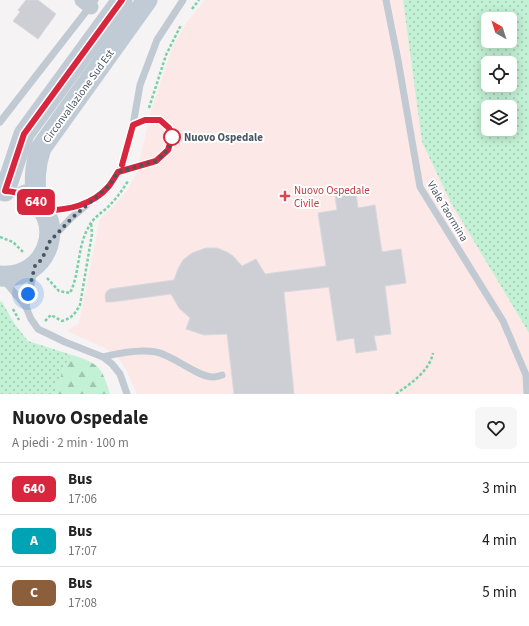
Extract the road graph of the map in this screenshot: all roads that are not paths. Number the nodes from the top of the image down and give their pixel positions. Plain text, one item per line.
1 (122, 0) edge
2 (147, 0) edge
3 (183, 0) edge
4 (386, 0) edge
5 (89, 2) edge
6 (0, 122) edge
7 (133, 125) junction
8 (118, 172) junction
9 (2, 191) edge
10 (90, 202) junction
11 (40, 206) junction
12 (50, 241) junction
13 (30, 259) junction
14 (1, 276) edge
15 (26, 307) junction
16 (103, 357) junction
17 (222, 375) dead end
18 (127, 394) edge
19 (528, 394) edge

1 - 9 main road, Circonvallazione Sud Est
2 - 11 main road, Circonvallazione Sud Est
3 - 7 lane
4 - 19 lane, Viale Taormina
5 - 6 lane
7 - 8 lane
7 - 8 lane
8 - 10 lane
9 - 11 main road, Circonvallazione Sud Est
10 - 11 lane
10 - 12 lane
11 - 12 main road, Circonvallazione Sud Est
12 - 13 main road, Circonvallazione Sud Est
13 - 14 main road, Circonvallazione Sud Est
13 - 15 lane
14 - 15 lane
15 - 16 lane
16 - 17 lane
16 - 18 lane

